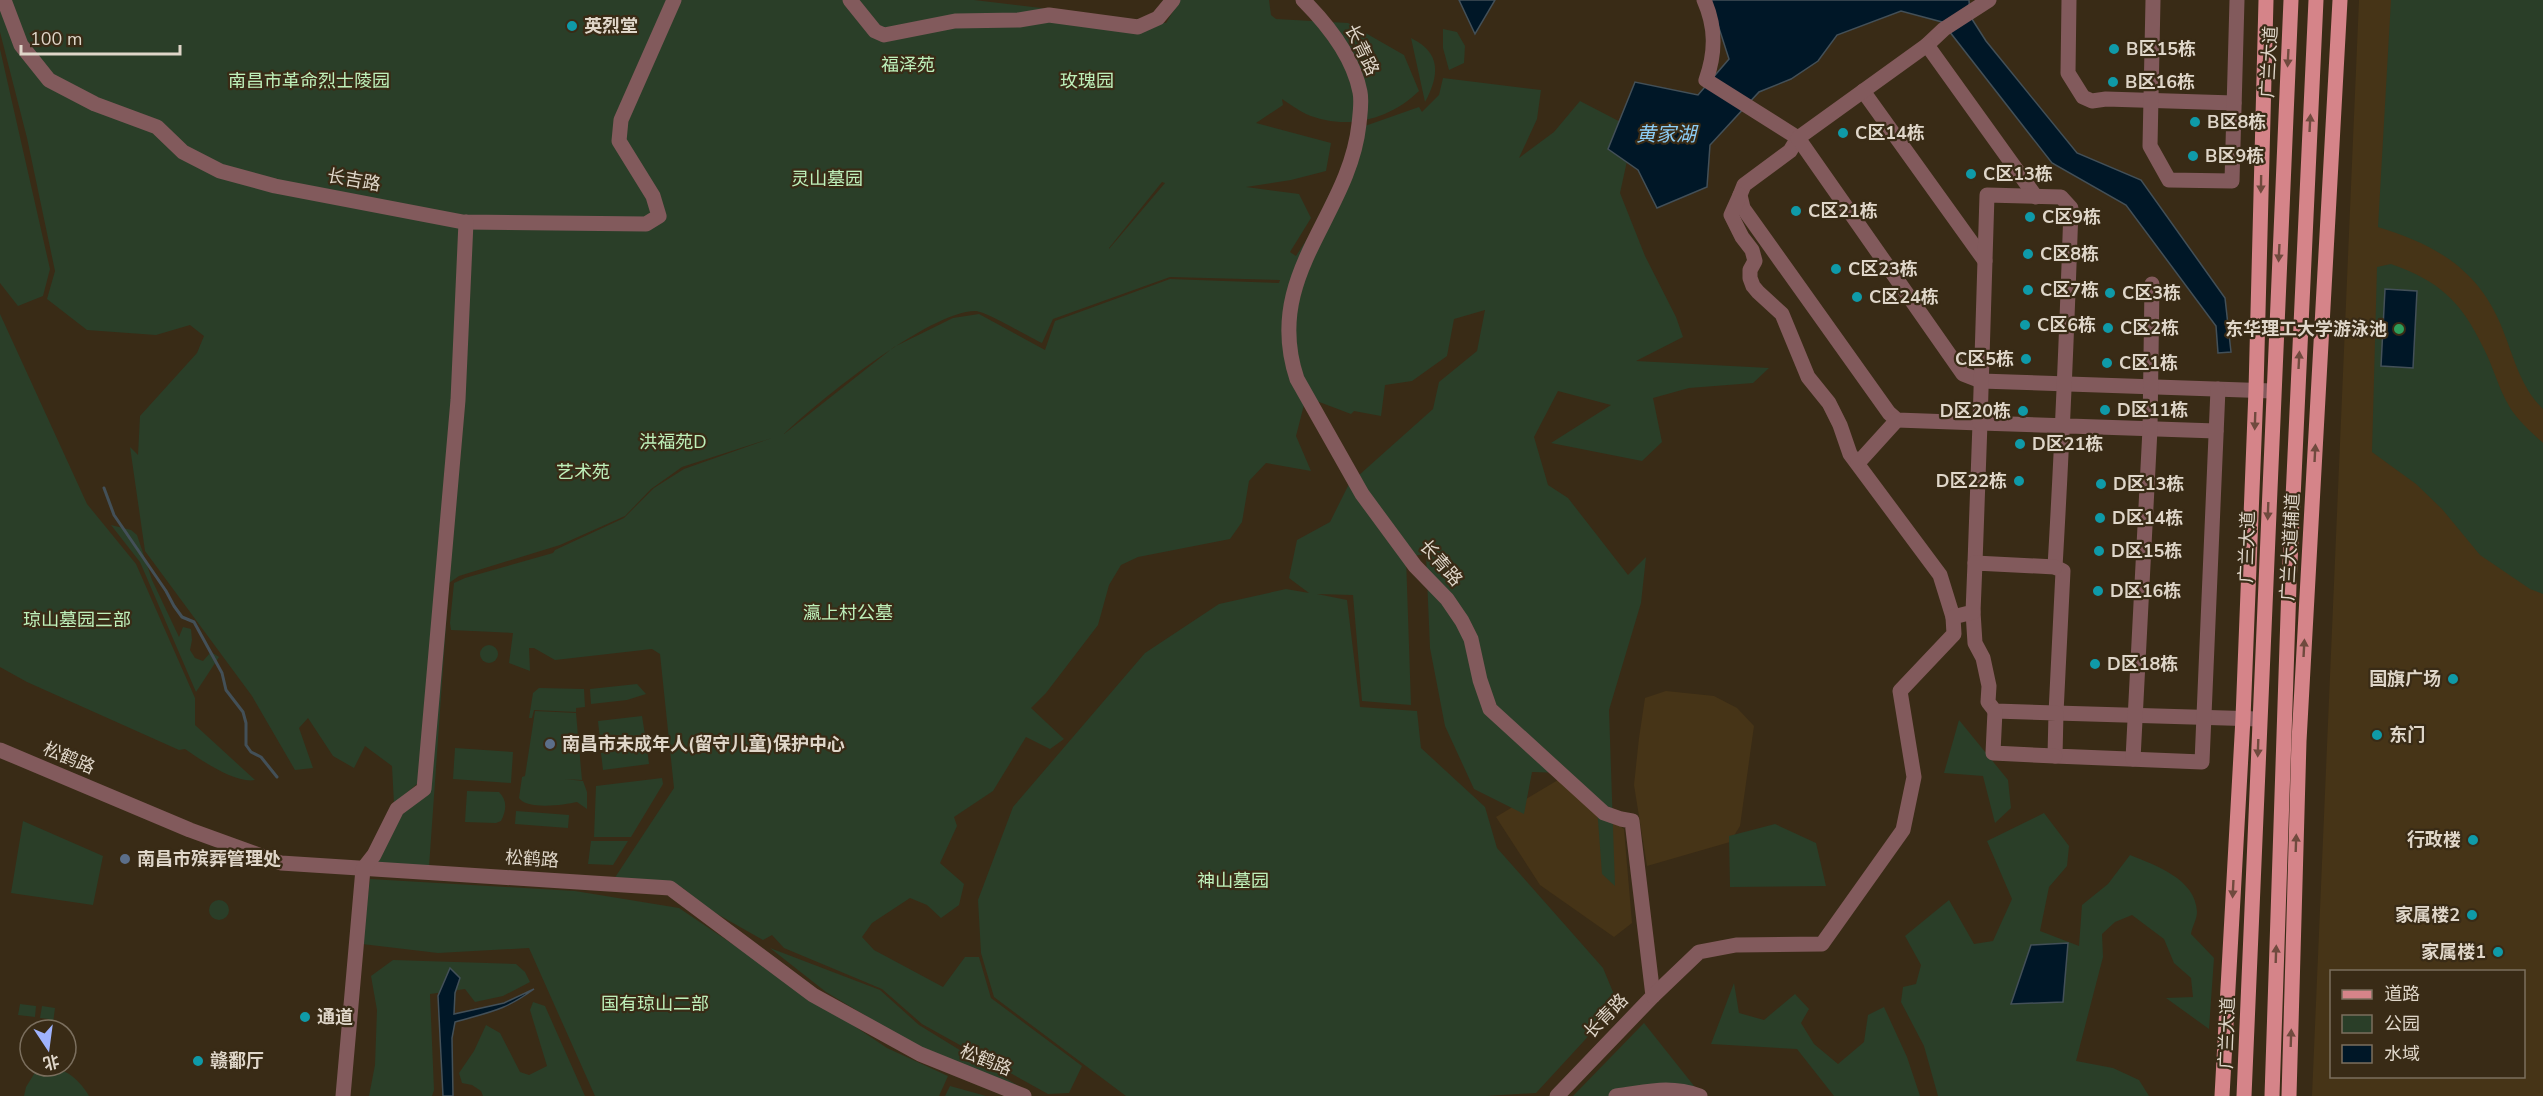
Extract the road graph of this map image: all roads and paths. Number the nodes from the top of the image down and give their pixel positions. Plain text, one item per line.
1 (674, 0) edge
2 (850, 0) edge
3 (1173, 0) edge
4 (1303, 0) edge
5 (1704, 0) edge
6 (2069, 0) edge
7 (2153, 0) edge
8 (2237, 0) edge
9 (2266, 0) edge
10 (2291, 0) edge
11 (2316, 0) edge
12 (2340, 0) edge
13 (3, 2) edge
14 (1985, 3) edge
15 (1927, 45) junction
16 (1863, 91) junction
17 (2151, 101) junction
18 (2234, 103) junction
19 (1798, 138) junction
20 (1740, 195) junction
21 (2036, 196) junction
22 (466, 222) junction
23 (1985, 261) junction
24 (2152, 284) dead end
25 (1981, 381) junction
26 (2066, 386) junction
27 (2151, 388) junction
28 (2218, 389) junction
29 (2256, 390) junction
30 (2273, 391) junction
31 (1897, 420) junction
32 (1980, 423) junction
33 (2063, 426) junction
34 (2150, 429) junction
35 (2216, 431) junction
36 (1858, 463) junction
37 (1974, 563) junction
38 (2055, 567) junction
39 (1974, 612) junction
40 (1953, 617) junction
41 (1995, 711) junction
42 (2056, 713) junction
43 (2135, 715) junction
44 (2204, 717) junction
45 (2243, 718) junction
46 (2259, 719) junction
47 (0, 750) edge
48 (2055, 756) junction
49 (2133, 759) junction
50 (363, 869) junction
51 (1653, 996) junction
52 (344, 1096) edge
53 (1024, 1096) edge
54 (1557, 1096) edge
55 (1616, 1096) edge
56 (1700, 1096) edge
57 (2222, 1096) edge
58 (2244, 1096) edge
59 (2272, 1096) edge
60 (2289, 1096) edge

1 - 22 street, 长吉路
2 - 3 street
4 - 51 street, 长青路
5 - 19 street
6 - 17 street
7 - 17 street
8 - 18 street
9 -> 29 main road
10 -> 30 main road, 广兰大道
59 -> 11 main road
60 -> 12 main road, 广兰大道辅道
13 - 22 street, 长吉路
14 - 15 street
15 - 16 street
15 - 21 street
16 - 19 street
16 - 23 street
17 - 18 street
17 - 18 street
19 - 20 street
19 - 25 street
20 - 31 street
20 - 36 street
21 - 23 street
21 - 26 street
22 - 50 street
23 - 25 street
24 - 27 street
25 - 26 street
25 - 32 street
26 - 27 street
26 - 33 street
27 - 28 street
27 - 34 street
28 - 29 street
28 - 35 street
29 - 30 street
29 -> 45 main road
30 -> 46 main road, 广兰大道
31 - 32 street
31 - 36 street
32 - 33 street
32 - 37 street
33 - 34 street
33 - 38 street
34 - 35 street
34 - 43 street
35 - 44 street
36 - 40 street
37 - 38 street
37 - 39 street
38 - 42 street
39 - 40 street
39 - 41 street
40 - 51 street
41 - 42 street
41 - 48 street
42 - 43 street
42 - 48 street
43 - 44 street
43 - 49 street
44 - 45 street
44 - 49 street
45 - 46 street
45 -> 57 main road
46 -> 58 main road, 广兰大道
47 - 50 street, 松鹤路
48 - 49 street
50 - 52 street
50 - 53 street, 松鹤路
51 - 54 street, 长青路
55 - 56 street

